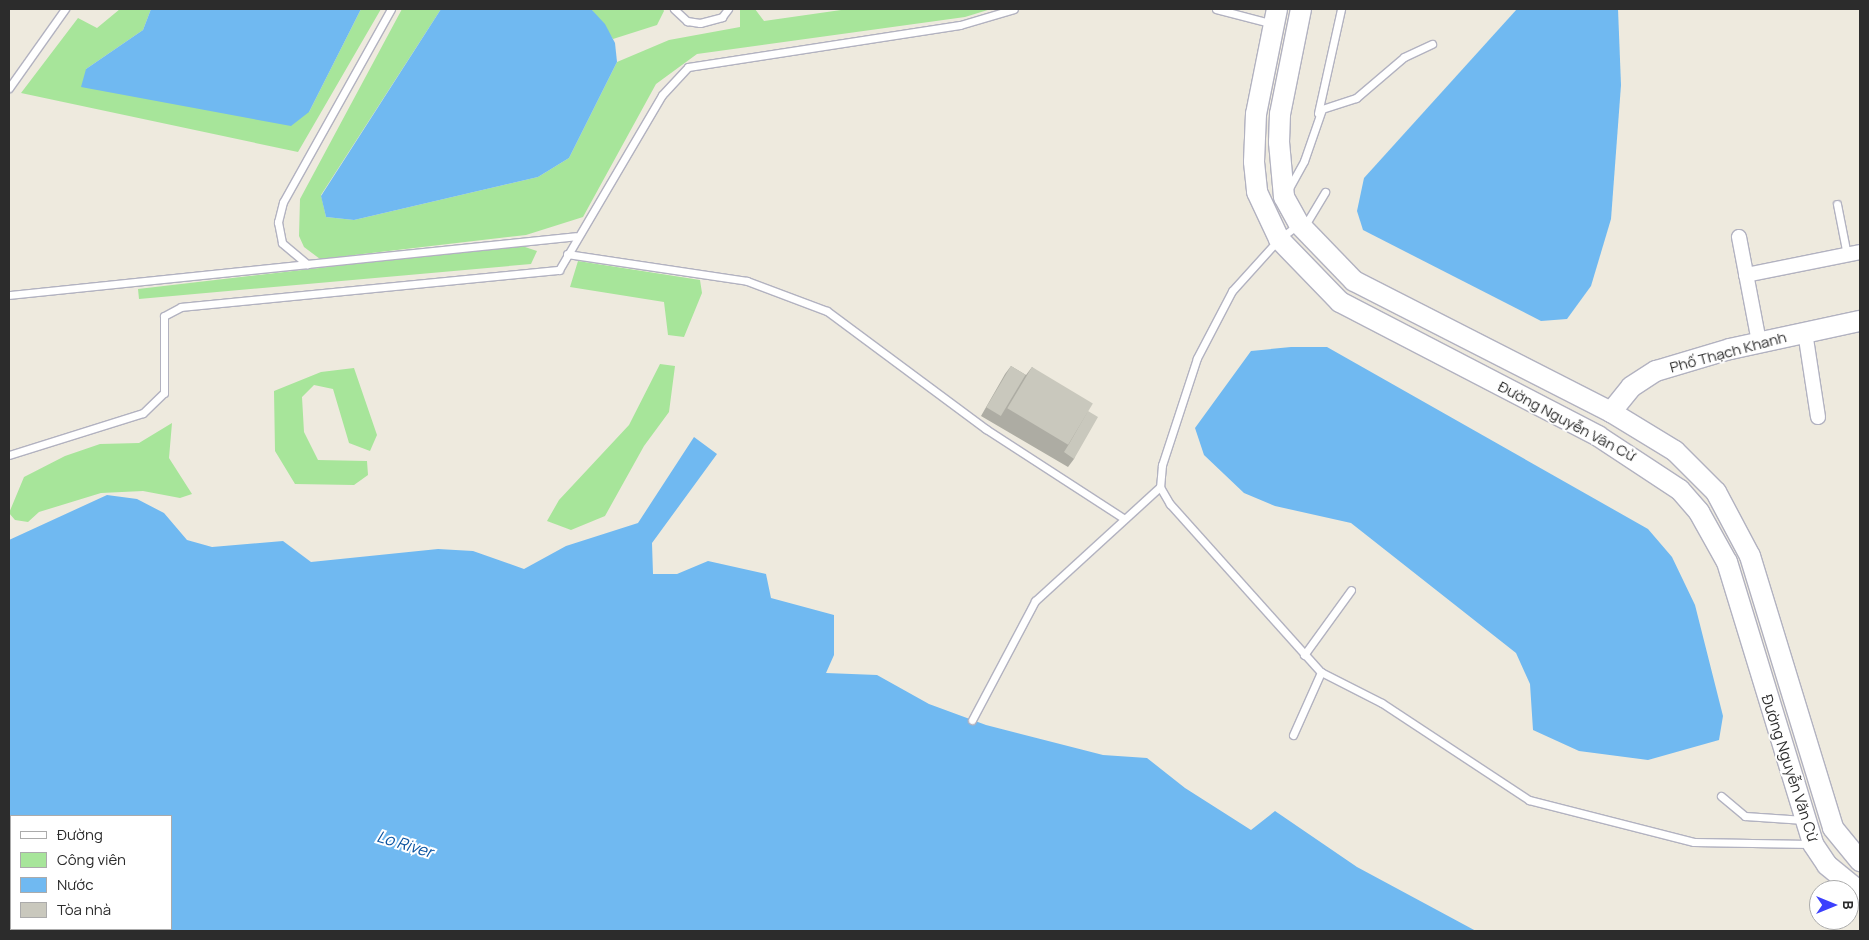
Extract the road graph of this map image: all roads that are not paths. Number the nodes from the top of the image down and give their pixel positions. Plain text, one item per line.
1 (65, 9) edge
2 (391, 9) edge
3 (674, 9) edge
4 (728, 9) edge
5 (1014, 9) edge
6 (1216, 9) edge
7 (1301, 9) edge
8 (1341, 9) edge
9 (1276, 16) edge
10 (1432, 44) dead end
11 (9, 88) edge
12 (1317, 116) junction
13 (1325, 192) dead end
14 (1284, 197) junction
15 (1837, 204) dead end
16 (1301, 227) junction
17 (576, 236) junction
18 (1739, 237) dead end
19 (1279, 239) junction
20 (567, 254) junction
21 (1854, 254) edge
22 (307, 264) junction
23 (1746, 276) junction
24 (9, 295) edge
25 (1860, 321) edge
26 (1805, 332) junction
27 (1759, 342) junction
28 (1611, 412) junction
29 (1818, 417) dead end
30 (9, 455) edge
31 (1160, 487) junction
32 (1123, 518) junction
33 (1351, 590) dead end
34 (1304, 655) junction
35 (1321, 672) junction
36 (972, 720) dead end
37 (1293, 735) dead end
38 (1721, 796) dead end
39 (1804, 820) junction
40 (1814, 844) junction
41 (1860, 861) edge
42 (1860, 892) edge

1 - 11 lane
2 - 22 lane
3 - 4 lane
5 - 17 lane
6 - 9 lane
7 - 14 main road, Đường Nguyễn Văn Cừ
8 - 12 lane
9 - 19 main road, Đường Nguyễn Văn Cừ
10 - 12 lane
12 - 14 lane
13 - 16 lane
14 - 16 main road, Đường Nguyễn Văn Cừ
15 - 21 lane
16 - 19 lane
16 - 28 main road, Đường Nguyễn Văn Cừ
17 - 20 lane
17 - 22 lane
18 - 23 street
19 - 31 lane
19 - 39 main road, Đường Nguyễn Văn Cừ
20 - 30 lane
20 - 32 lane
21 - 23 street
22 - 24 lane
23 - 27 street
25 - 26 main road, Phố Thạch Khanh
26 - 27 main road, Phố Thạch Khanh
26 - 29 street
27 - 28 main road, Phố Thạch Khanh
28 - 41 main road, Đường Nguyễn Văn Cừ
31 - 32 lane
31 - 34 lane
32 - 36 lane
33 - 34 lane
34 - 35 lane
35 - 37 lane
35 - 40 lane
38 - 39 lane
39 - 40 main road, Đường Nguyễn Văn Cừ
40 - 42 main road, Đường Nguyễn Văn Cừ

